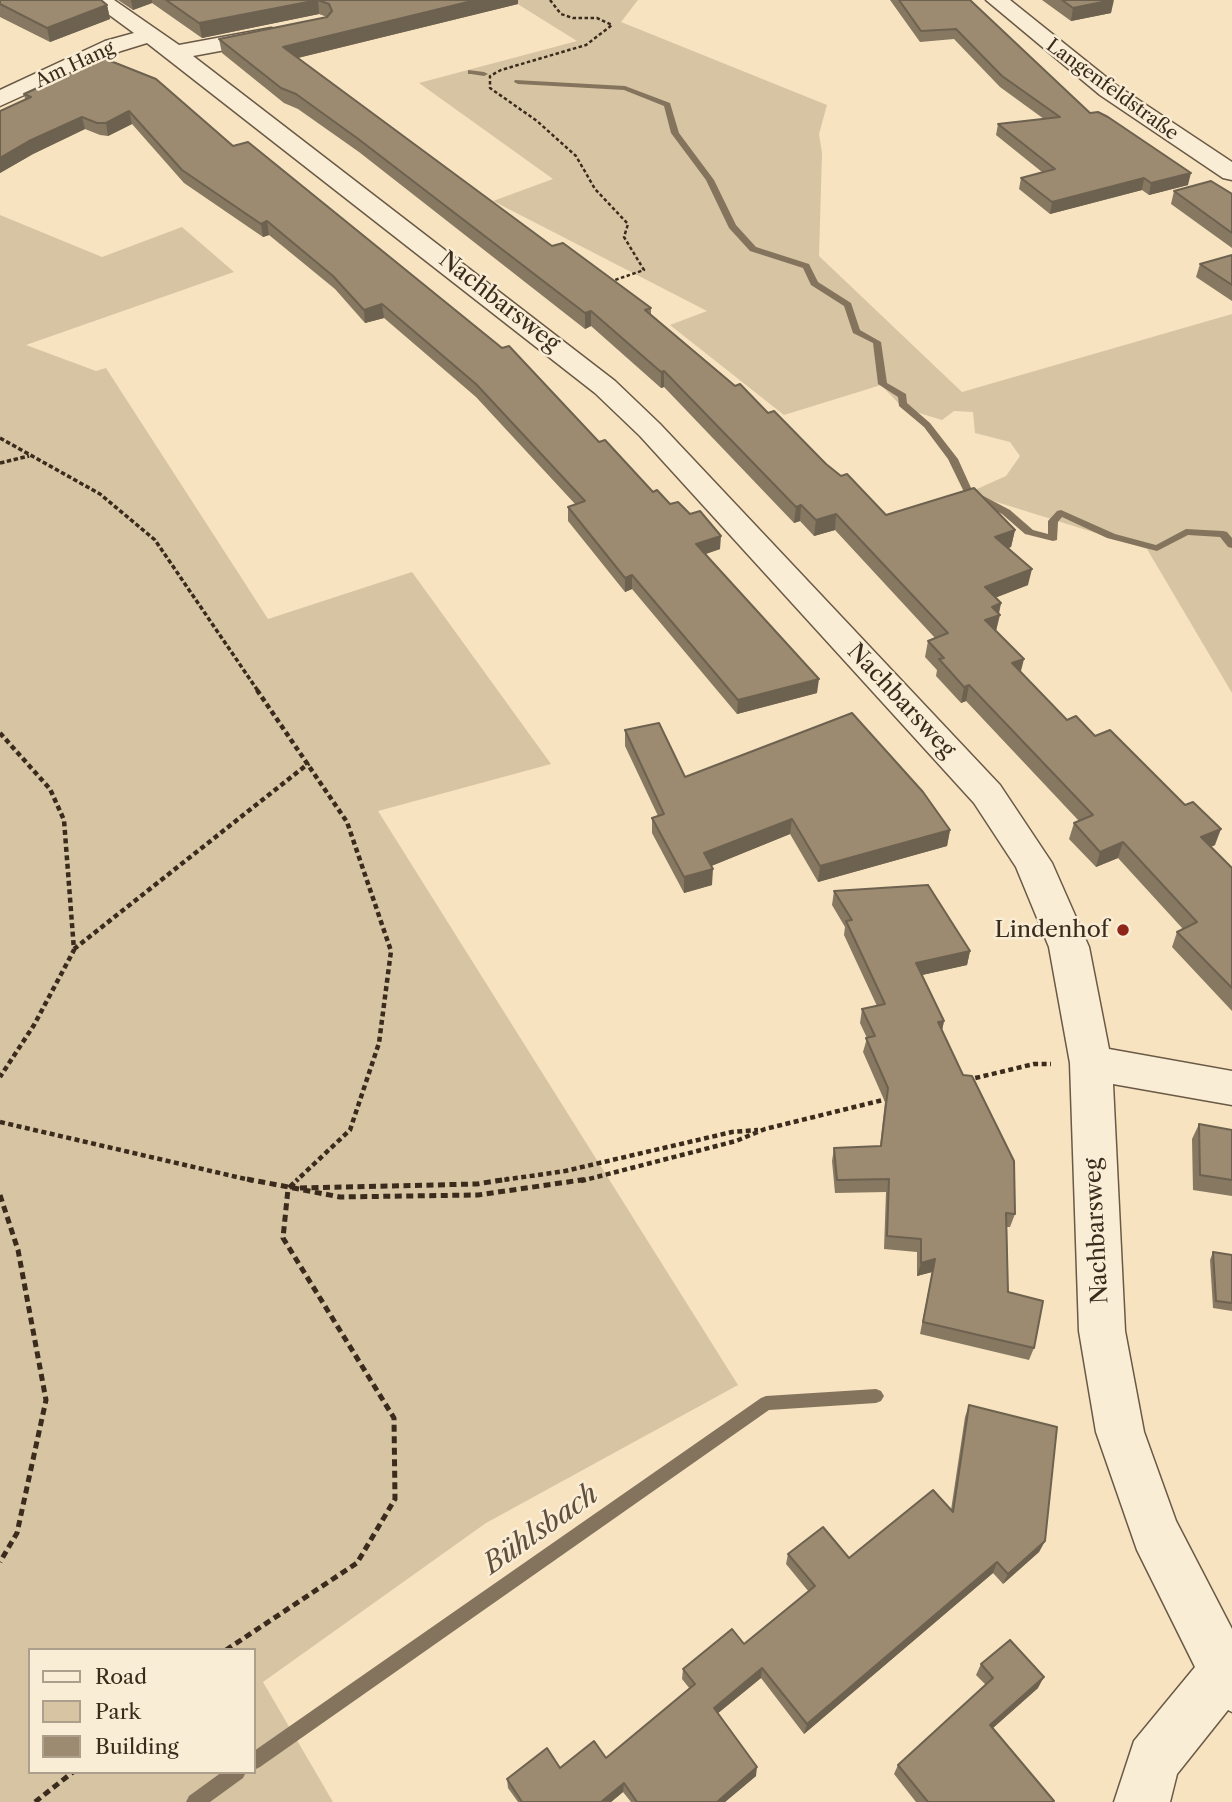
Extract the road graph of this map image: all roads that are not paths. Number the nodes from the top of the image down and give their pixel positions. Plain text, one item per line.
1 (100, 0) edge
2 (997, 0) edge
3 (288, 32) edge
4 (163, 44) junction
5 (0, 99) edge
6 (1232, 173) edge
7 (1091, 1063) junction
8 (1232, 1088) edge
9 (1228, 1679) edge
10 (1142, 1802) edge

1 - 4 street, Nachbarsweg
2 - 6 street, Langenfeldstraße
3 - 4 street, Am Hang
4 - 5 street, Am Hang
4 - 7 street, Nachbarsweg
7 - 8 street
7 - 9 street, Nachbarsweg
9 - 10 street

